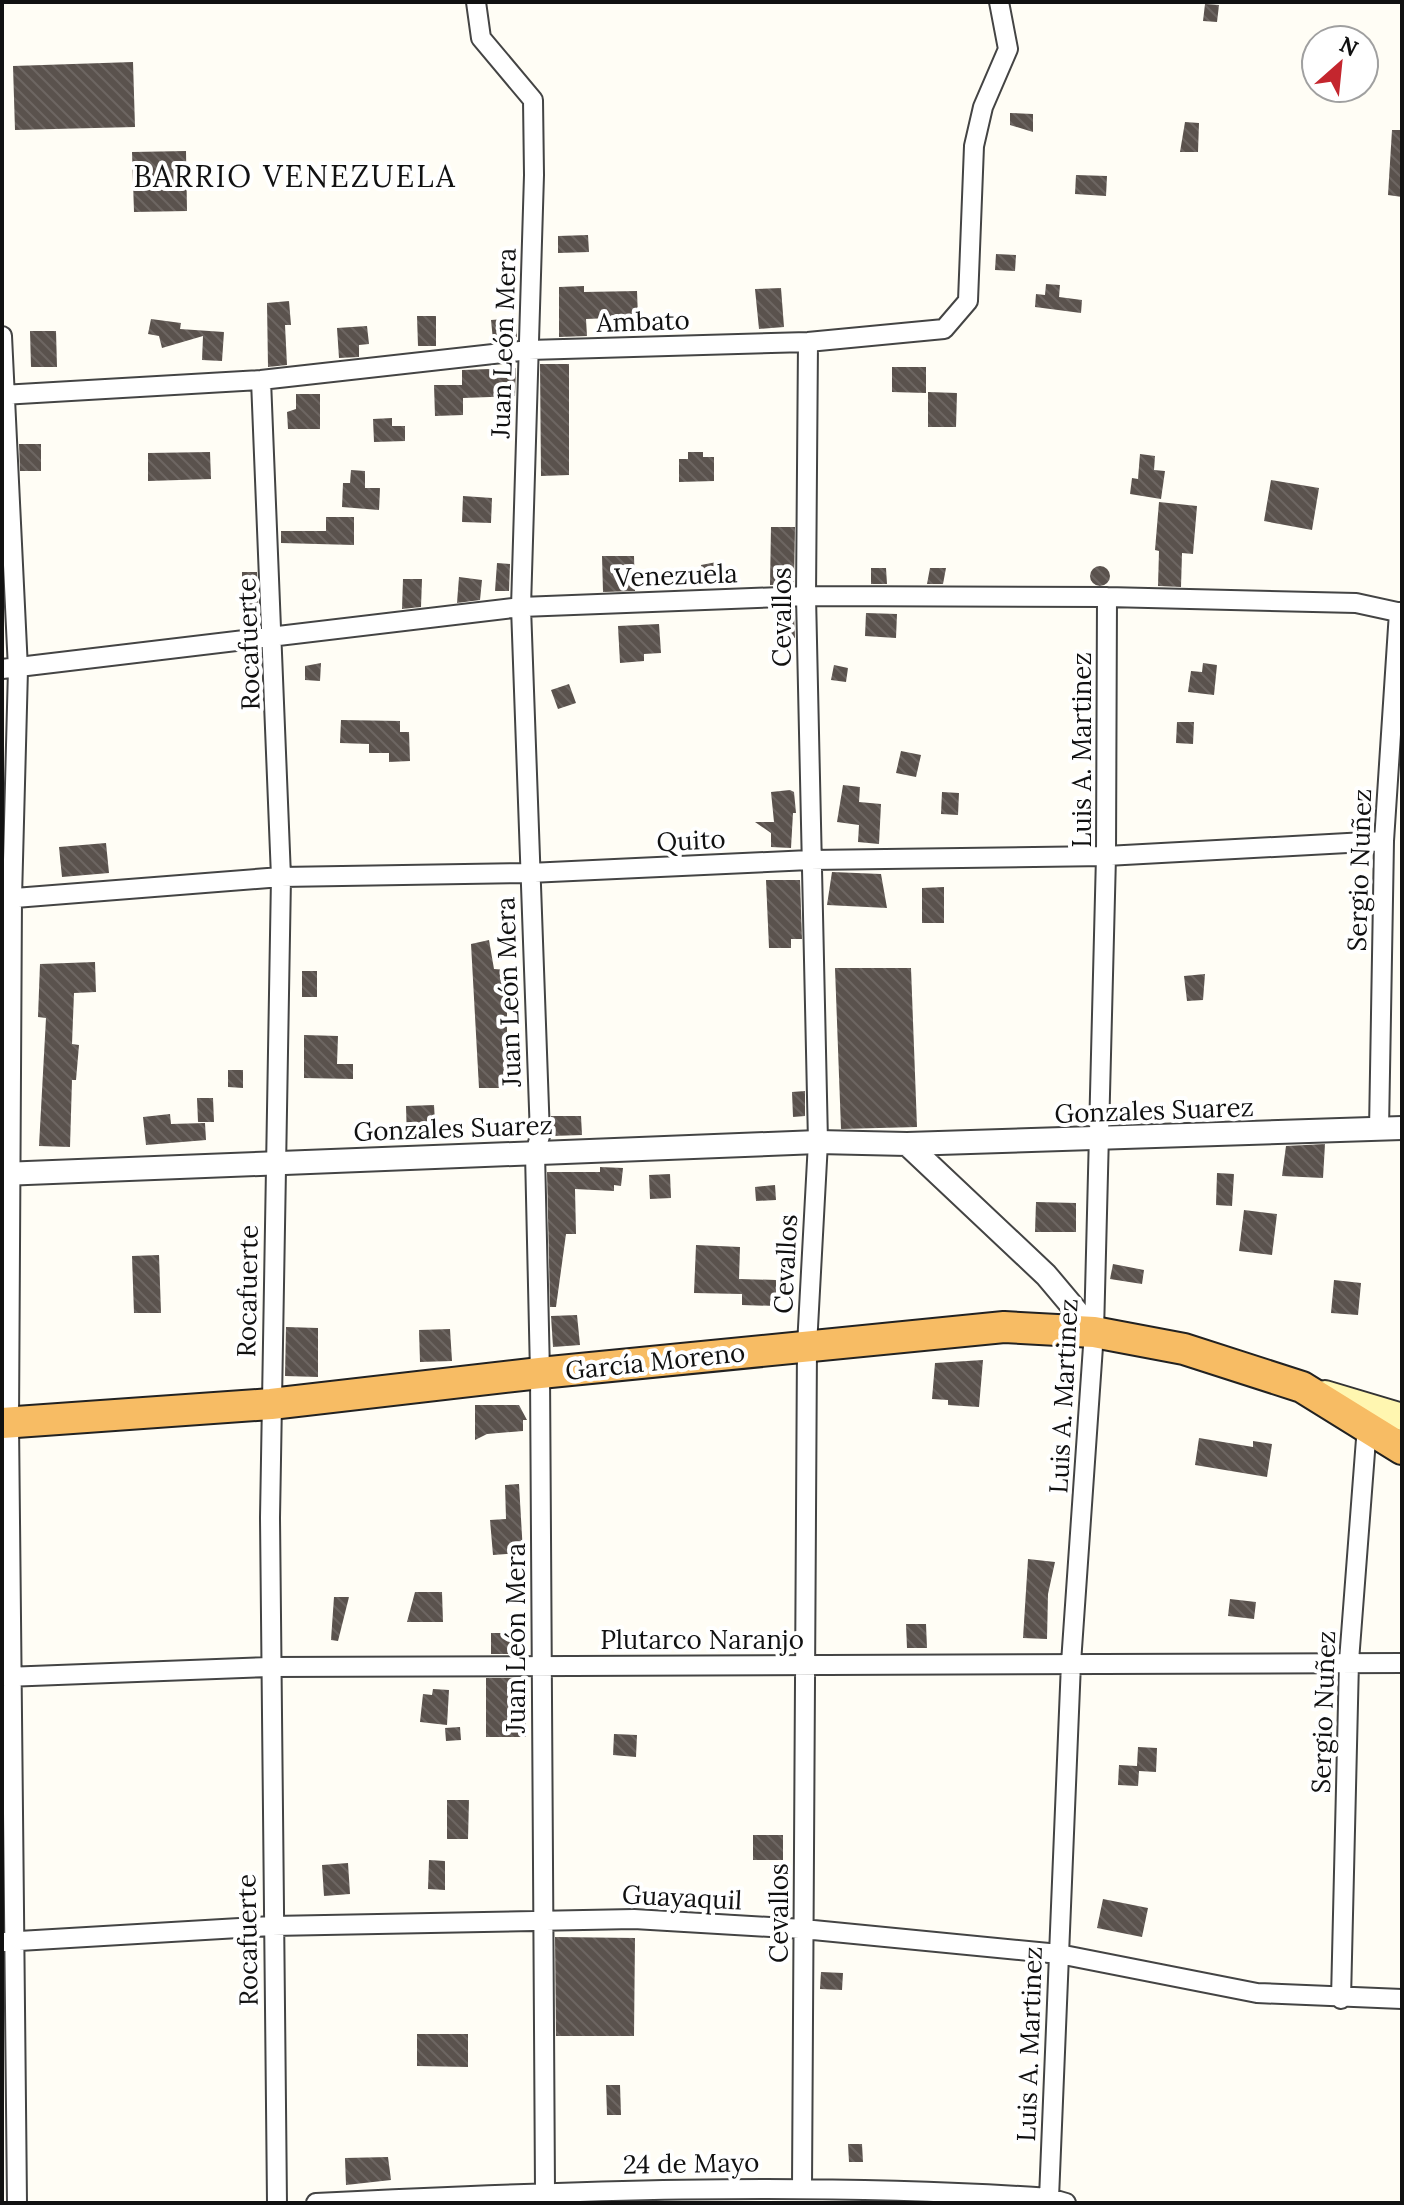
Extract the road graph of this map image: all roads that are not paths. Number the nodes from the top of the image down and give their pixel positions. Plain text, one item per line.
1 (476, 2) edge
2 (999, 2) edge
3 (2, 336) edge
4 (808, 342) junction
5 (529, 350) junction
6 (261, 380) junction
7 (3, 395) edge
8 (806, 596) junction
9 (1107, 597) junction
10 (521, 607) junction
11 (1401, 612) edge
12 (274, 635) junction
13 (10, 669) edge
14 (1384, 841) junction
15 (1106, 856) junction
16 (810, 860) junction
17 (529, 873) junction
18 (281, 877) junction
19 (7, 898) edge
20 (1402, 1128) edge
21 (1379, 1130) junction
22 (1098, 1140) junction
23 (818, 1142) junction
24 (907, 1144) junction
25 (535, 1153) junction
26 (276, 1163) junction
27 (7, 1173) edge
28 (1094, 1332) junction
29 (807, 1346) junction
30 (540, 1373) junction
31 (1302, 1387) junction
32 (271, 1404) junction
33 (1402, 1417) edge
34 (6, 1423) edge
35 (1367, 1426) junction
36 (1402, 1449) edge
37 (1349, 1661) junction
38 (1071, 1663) junction
39 (1402, 1663) edge
40 (806, 1664) junction
41 (541, 1665) junction
42 (270, 1667) junction
43 (8, 1677) edge
44 (542, 1919) junction
45 (272, 1926) junction
46 (803, 1929) junction
47 (9, 1942) edge
48 (1059, 1954) junction
49 (1341, 1999) junction
50 (1402, 1999) edge
51 (802, 2188) junction
52 (545, 2191) junction
53 (1058, 2200) edge
54 (17, 2203) edge
55 (277, 2203) edge
56 (316, 2203) edge

1 - 5 street, Juan León Mera
2 - 4 street, Ambato
3 - 7 street
4 - 5 street, Ambato
4 - 8 street, Cevallos
5 - 6 street, Ambato
5 - 10 street, Juan León Mera
6 - 7 street, Ambato
6 - 12 street, Rocafuerte
7 - 13 street
8 - 9 street, Venezuela
8 - 10 street, Venezuela
8 - 16 street, Cevallos
9 - 11 street, Venezuela
9 - 15 street, Luis A. Martinez
10 - 12 street, Venezuela
10 - 17 street, Juan León Mera
11 - 14 street, Sergio Nuñez
12 - 13 street, Venezuela
12 - 18 street, Rocafuerte
13 - 19 street
14 - 15 street, Quito
14 - 21 street, Sergio Nuñez
15 - 16 street, Quito
15 - 22 street, Luis A. Martinez
16 - 17 street, Quito
16 - 23 street, Cevallos
17 - 18 street, Quito
17 - 25 street, Juan León Mera
18 - 19 street, Quito
18 - 26 street, Rocafuerte
19 - 27 street
20 - 21 street, Gonzales Suarez
21 - 22 street, Gonzales Suarez
22 - 24 street, Gonzales Suarez
22 - 28 street, Luis A. Martinez
23 - 24 street, Gonzales Suarez
23 - 25 street, Gonzales Suarez
23 - 29 street, Cevallos
24 - 28 street
25 - 26 street, Gonzales Suarez
25 - 30 street, Juan León Mera
26 - 27 street, Gonzales Suarez
26 - 32 street, Rocafuerte
27 - 34 street
28 - 29 highway, García Moreno
28 - 31 highway, García Moreno
28 - 38 street, Luis A. Martinez
29 - 30 highway, García Moreno
29 - 40 street, Cevallos
30 - 32 highway, García Moreno
30 - 41 street, Juan León Mera
31 - 33 main road
31 - 35 highway, García Moreno
32 - 34 highway, García Moreno
32 - 42 street, Rocafuerte
34 - 43 street
35 - 36 highway, García Moreno
35 - 37 street, Sergio Nuñez
37 - 38 street, Plutarco Naranjo
37 - 39 street, Plutarco Naranjo
37 - 49 street, Sergio Nuñez
38 - 40 street, Plutarco Naranjo
38 - 48 street, Luis A. Martinez
40 - 41 street, Plutarco Naranjo
40 - 46 street, Cevallos
41 - 42 street, Plutarco Naranjo
41 - 44 street, Juan León Mera
42 - 43 street, Plutarco Naranjo
42 - 45 street, Rocafuerte
43 - 47 street
44 - 45 street, Guayaquil
44 - 46 street, Guayaquil
44 - 52 street, Juan León Mera
45 - 47 street, Guayaquil
45 - 55 street, Rocafuerte
46 - 48 street, Guayaquil
46 - 51 street, Cevallos
47 - 54 street
48 - 49 street, Guayaquil
48 - 53 street, Luis A. Martinez
49 - 50 street, Guayaquil
51 - 52 street, 24 de Mayo
51 - 53 street, 24 de Mayo
52 - 56 street, 24 de Mayo

